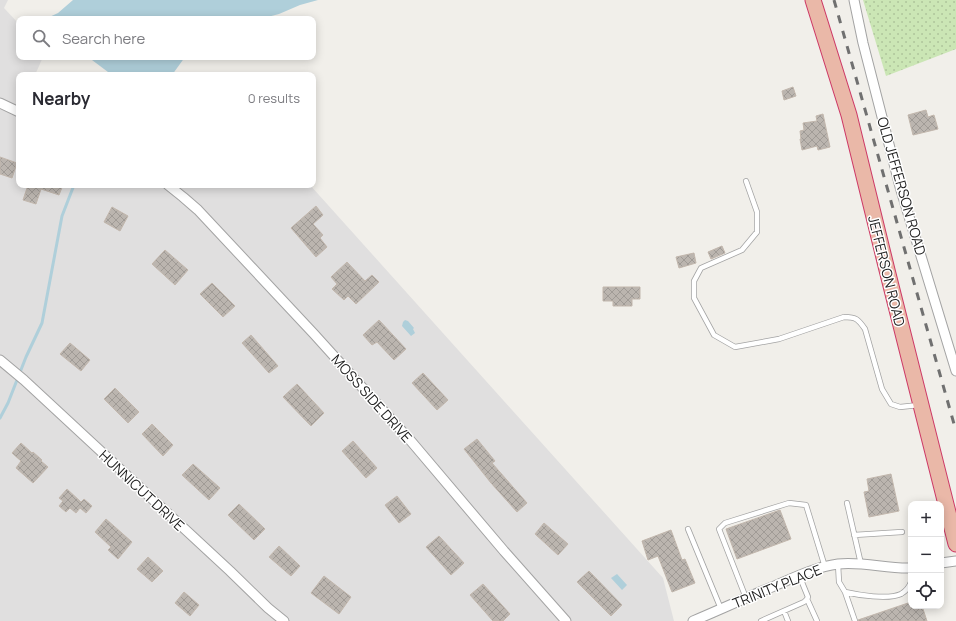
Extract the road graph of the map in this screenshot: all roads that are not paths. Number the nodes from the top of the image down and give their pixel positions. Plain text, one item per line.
1 (813, 0) edge
2 (854, 0) edge
3 (0, 103) edge
4 (16, 111) edge
5 (746, 181) dead end
6 (172, 188) edge
7 (0, 360) edge
8 (956, 368) edge
9 (921, 405) junction
10 (846, 503) dead end
11 (688, 529) dead end
12 (902, 532) dead end
13 (854, 535) junction
14 (956, 544) edge
15 (956, 561) edge
16 (944, 563) edge
17 (838, 564) junction
18 (861, 564) junction
19 (826, 567) junction
20 (908, 568) edge
21 (800, 575) junction
22 (908, 589) edge
23 (844, 592) junction
24 (746, 598) junction
25 (807, 600) junction
26 (721, 609) junction
27 (784, 611) junction
28 (284, 621) edge
29 (566, 621) edge
30 (693, 621) edge
31 (761, 621) edge
32 (788, 621) edge
33 (817, 621) edge
34 (855, 621) edge

1 - 9 highway, JEFFERSON ROAD
2 - 8 street, OLD JEFFERSON ROAD
3 - 4 street
5 - 9 lane
6 - 29 street, MOSS SIDE DRIVE
7 - 28 street, HUNNICUT DRIVE
9 - 14 highway, JEFFERSON ROAD
10 - 13 lane
11 - 26 lane
12 - 13 lane
13 - 18 lane
15 - 16 street
17 - 18 street, TRINITY PLACE
17 - 19 street, TRINITY PLACE
17 - 23 lane
18 - 20 street, TRINITY PLACE
19 - 21 street, TRINITY PLACE
19 - 24 lane
21 - 24 street, TRINITY PLACE
21 - 25 lane
22 - 23 lane
23 - 34 lane
24 - 26 street, TRINITY PLACE
25 - 27 lane
25 - 33 lane
26 - 30 street, TRINITY PLACE
27 - 31 lane
27 - 32 lane

